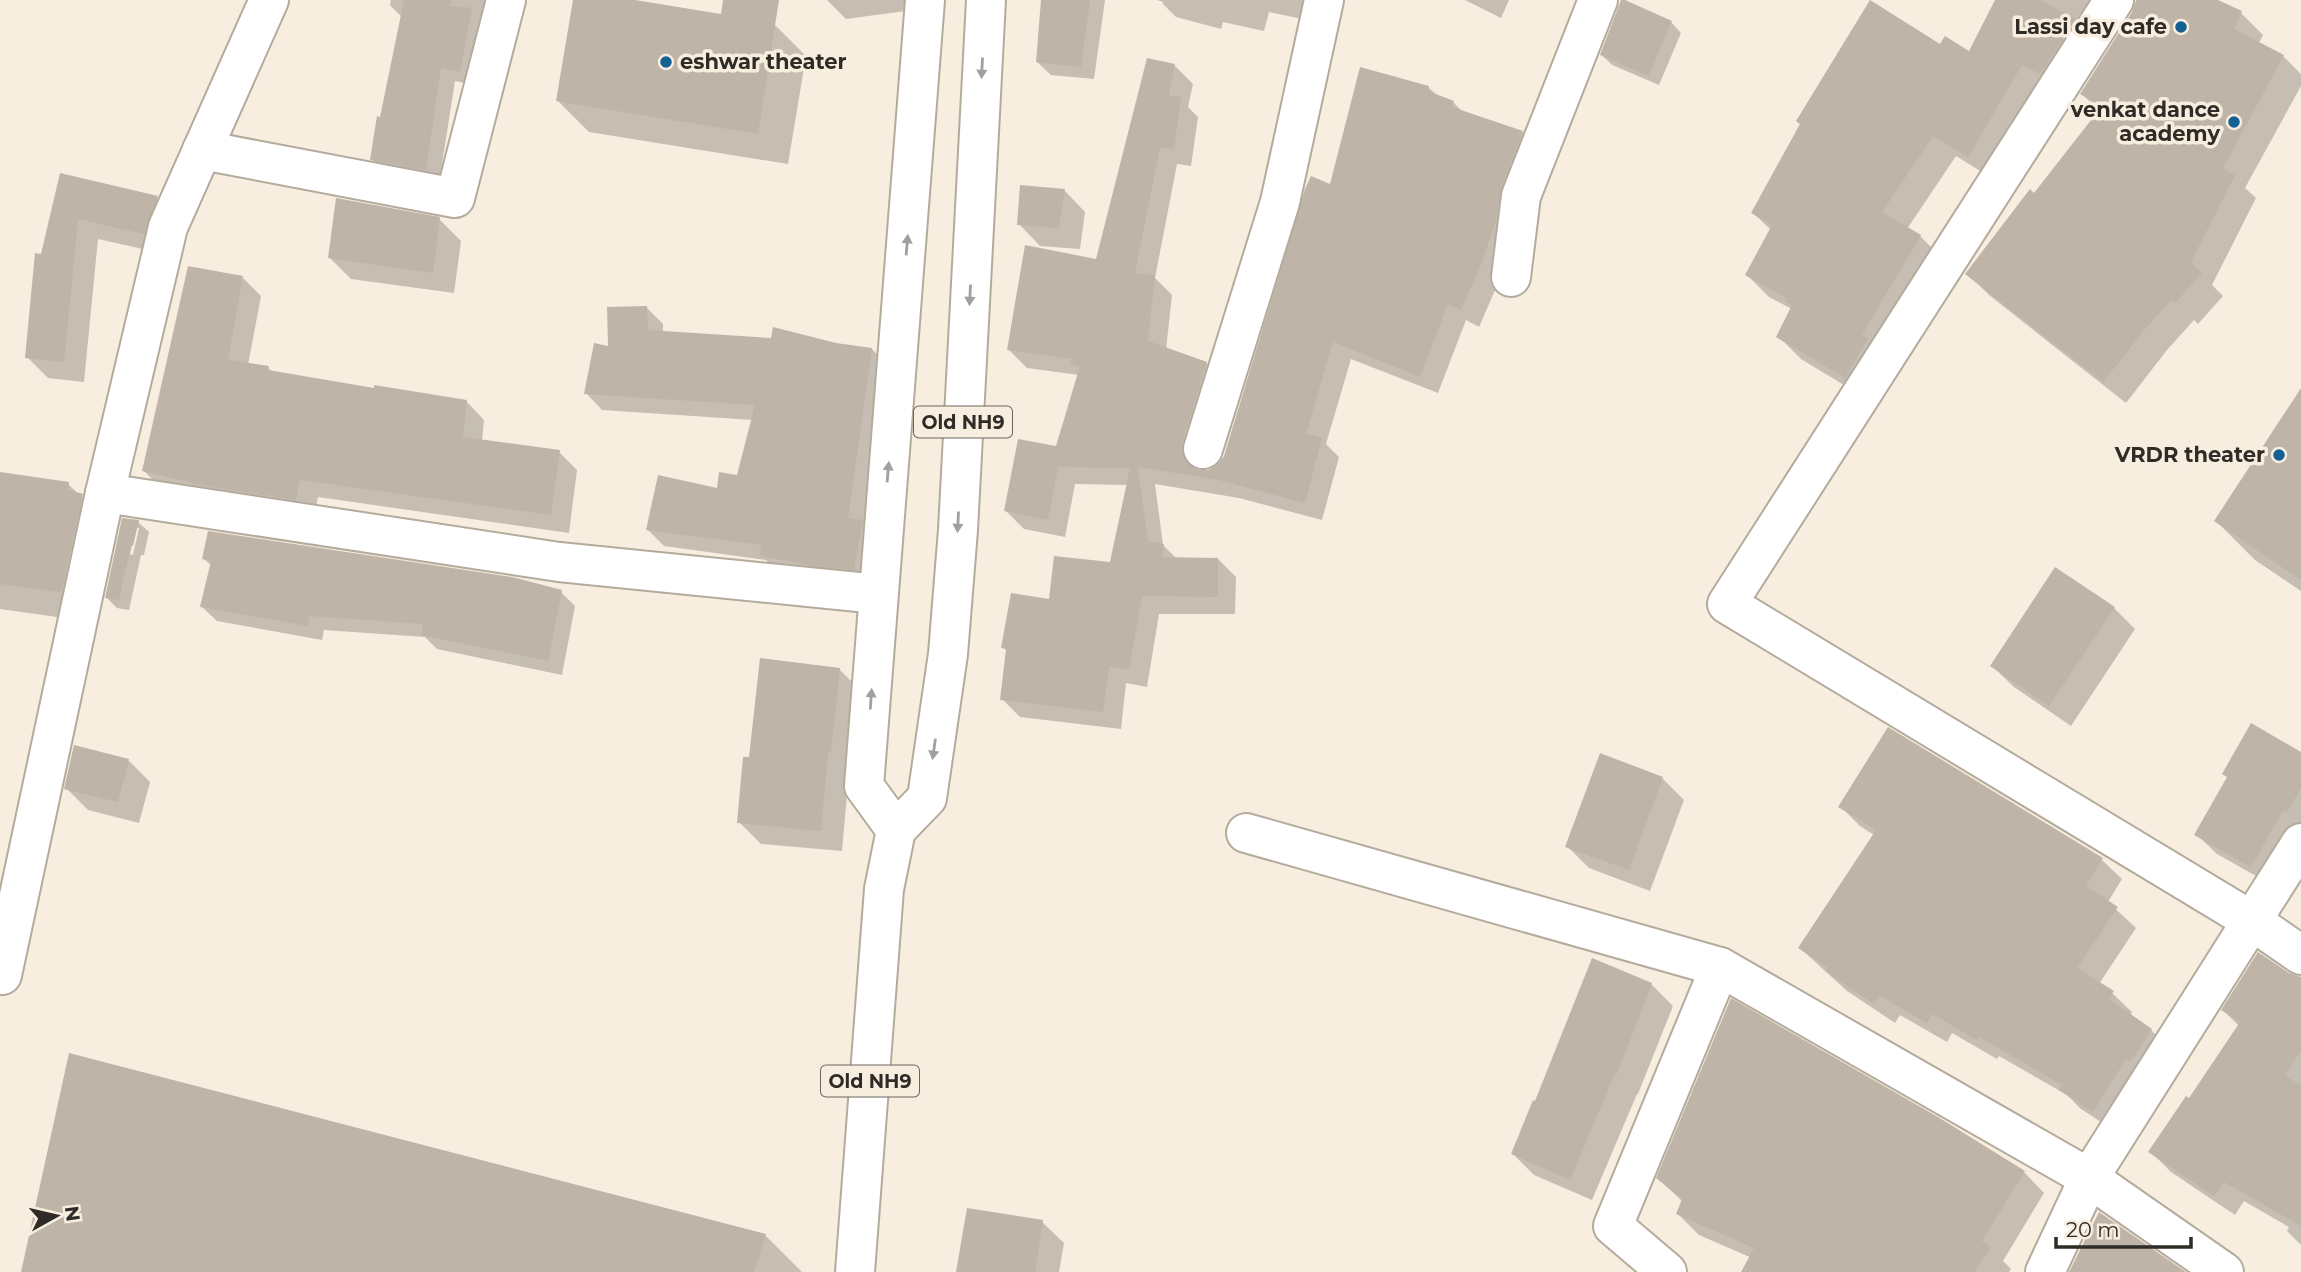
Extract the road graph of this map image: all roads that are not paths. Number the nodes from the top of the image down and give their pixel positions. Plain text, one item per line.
1 (269, 0) edge
2 (506, 0) edge
3 (925, 0) edge
4 (986, 0) edge
5 (1324, 0) edge
6 (1598, 0) edge
7 (2115, 0) edge
8 (202, 150) junction
9 (1511, 277) dead end
10 (1203, 449) dead end
11 (106, 493) junction
12 (878, 594) junction
13 (896, 830) junction
14 (1246, 833) dead end
15 (2301, 843) edge
16 (2252, 921) junction
17 (2301, 955) edge
18 (1720, 967) junction
19 (2, 975) edge
20 (2089, 1178) junction
21 (855, 1272) edge
22 (1667, 1272) edge
23 (2045, 1272) edge
24 (2224, 1272) edge

1 - 8 street
2 - 8 street
12 -> 3 street
4 -> 13 street, Old NH9
5 - 10 street
6 - 9 street
7 - 16 street
8 - 11 street
11 - 12 street
11 - 19 street
13 -> 12 street
13 - 21 street, Old NH9
14 - 18 street
15 - 16 street
16 - 17 street
16 - 20 street
18 - 20 street
18 - 22 street
20 - 23 street
20 - 24 street

